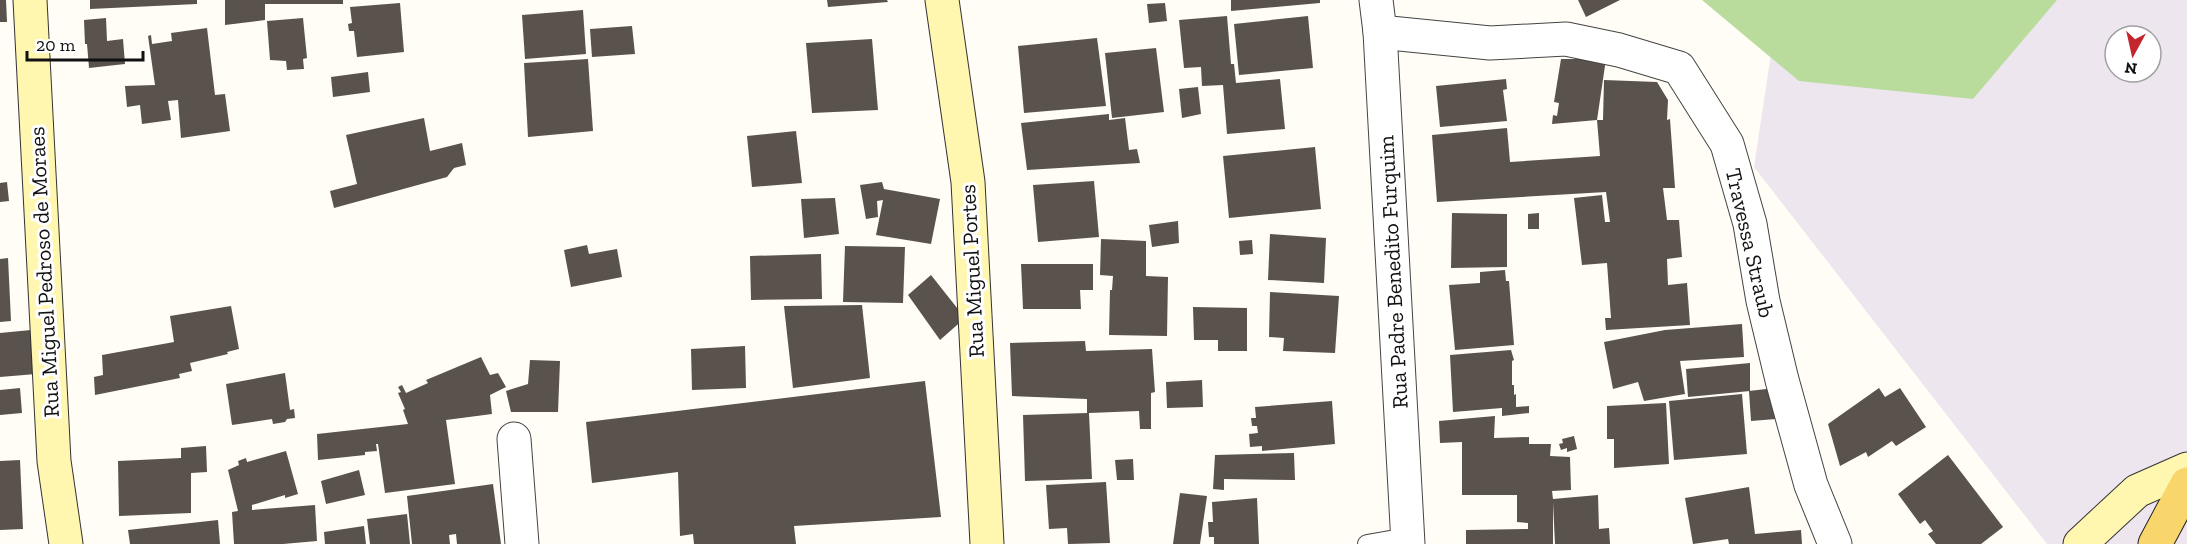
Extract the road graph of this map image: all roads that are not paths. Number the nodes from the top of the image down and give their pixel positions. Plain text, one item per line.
1 (30, 0) edge
2 (942, 0) edge
3 (1376, 0) edge
4 (1380, 32) junction
5 (514, 439) dead end
6 (2187, 469) edge
7 (2187, 484) edge
8 (1407, 541) edge
9 (66, 544) edge
10 (522, 544) edge
11 (987, 544) edge
12 (1367, 544) edge
13 (1835, 544) edge
14 (2080, 544) edge
15 (2155, 544) edge

1 - 9 street, Rua Miguel Pedroso de Moraes
2 - 11 street, Rua Miguel Portes
3 - 4 street, Rua Padre Benedito Furquim
4 - 8 street, Rua Padre Benedito Furquim
4 - 13 street, Travessa Straub
5 - 10 street
6 - 14 street
7 - 15 main road
8 - 12 lane

